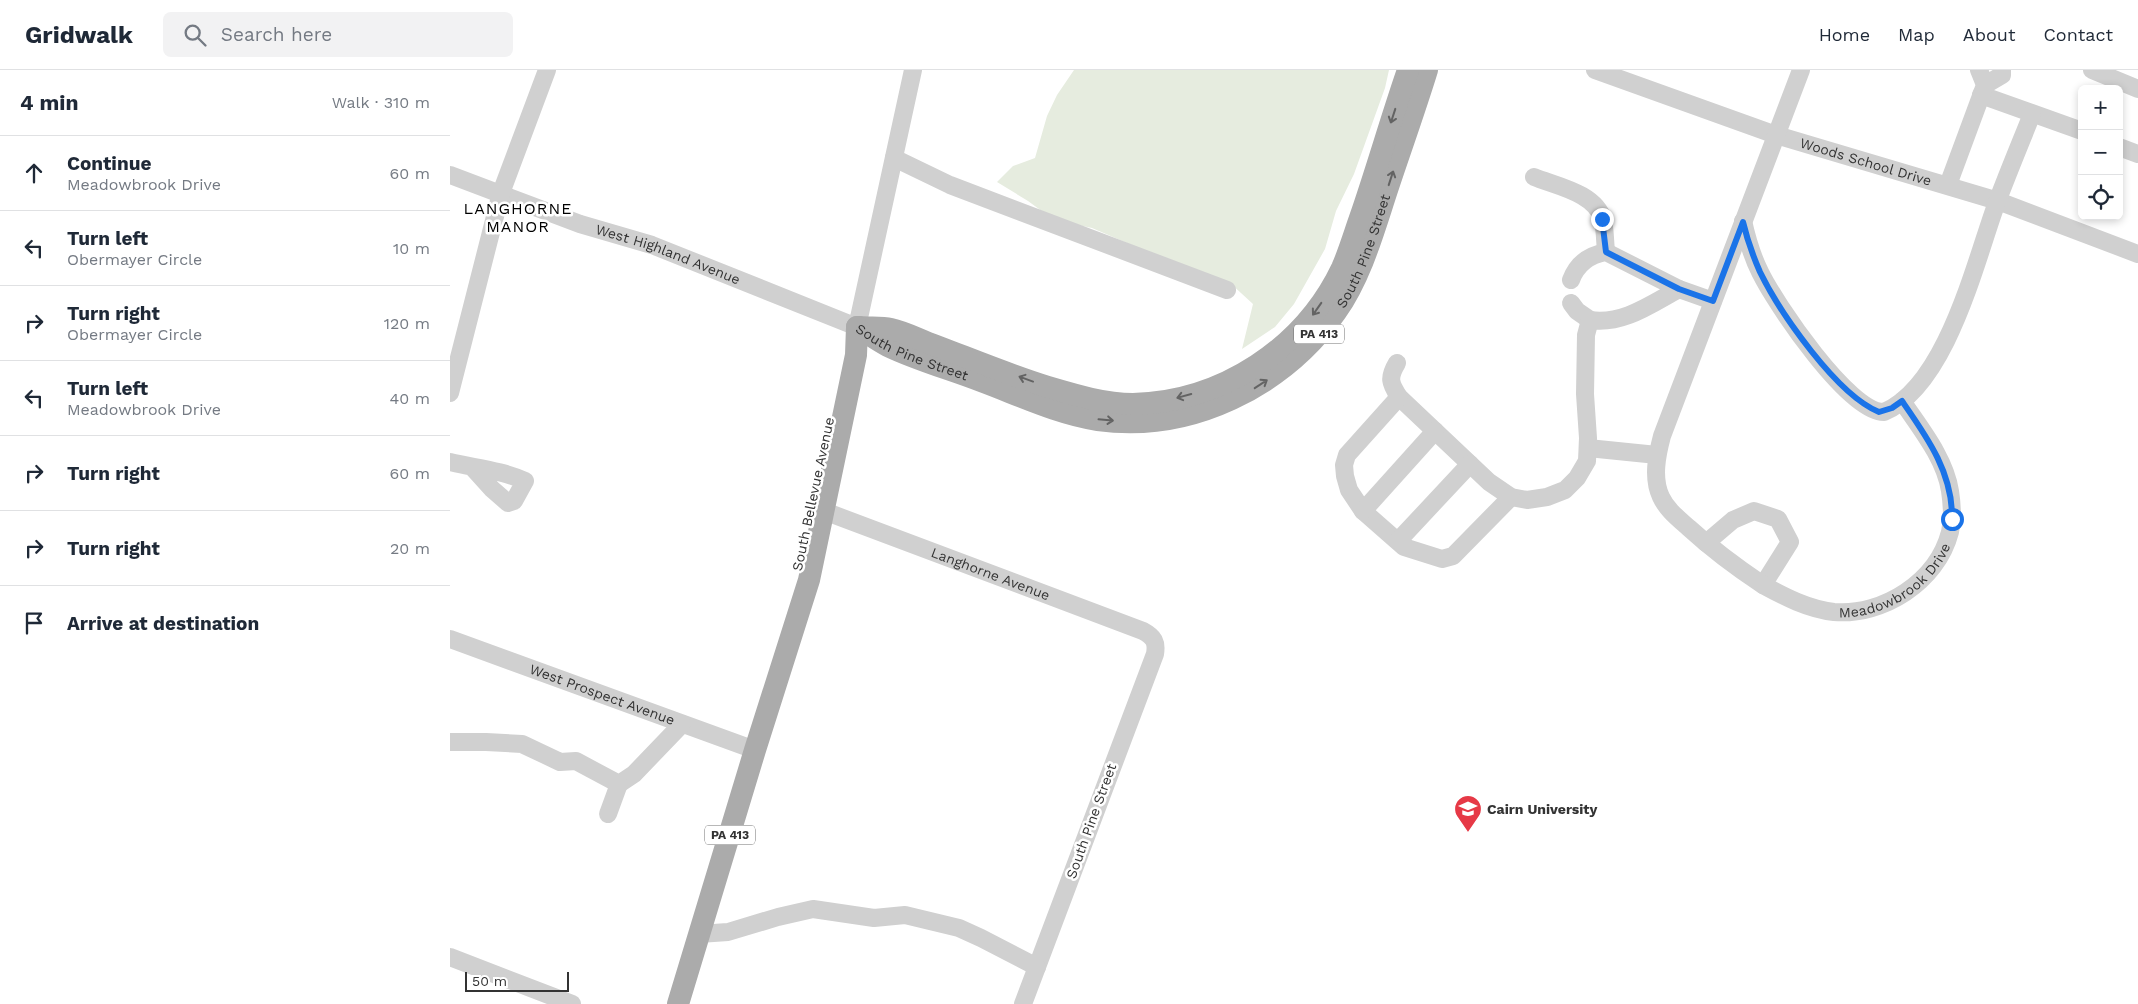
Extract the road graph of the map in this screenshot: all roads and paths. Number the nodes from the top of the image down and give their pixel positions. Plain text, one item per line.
1 (547, 70) edge
2 (913, 70) edge
3 (1408, 70) edge
4 (1427, 70) edge
5 (1595, 70) edge
6 (1801, 70) edge
7 (2002, 70) edge
8 (2092, 70) edge
9 (1982, 83) edge
10 (2138, 89) edge
11 (2032, 114) junction
12 (2079, 130) edge
13 (1776, 135) junction
14 (2123, 148) edge
15 (2138, 154) edge
16 (894, 158) junction
17 (450, 175) edge
18 (1534, 177) dead end
19 (1948, 185) junction
20 (501, 193) junction
21 (1998, 201) junction
22 (1743, 222) junction
23 (2136, 249) edge
24 (1606, 252) junction
25 (1571, 280) dead end
26 (1679, 289) junction
27 (1227, 290) dead end
28 (1713, 301) junction
29 (1571, 303) dead end
30 (1590, 320) junction
31 (857, 327) junction
32 (1397, 363) dead end
33 (450, 393) edge
34 (1399, 397) junction
35 (1902, 401) junction
36 (1435, 431) junction
37 (1588, 448) junction
38 (1657, 455) junction
39 (450, 462) edge
40 (1470, 464) junction
41 (473, 468) dead end
42 (1511, 497) junction
43 (824, 511) junction
44 (1363, 511) junction
45 (1398, 541) junction
46 (1706, 543) junction
47 (1763, 585) junction
48 (1154, 638) joint
49 (450, 639) edge
50 (781, 665) junction
51 (682, 724) junction
52 (450, 742) edge
53 (755, 750) junction
54 (619, 784) junction
55 (608, 814) dead end
56 (700, 934) junction
57 (450, 957) edge
58 (1037, 967) junction
59 (572, 1004) edge
60 (678, 1004) edge
61 (1023, 1004) edge

1 - 20 street
2 - 16 street, South Bellevue Avenue
3 -> 31 main road, South Pine Street / PA 413
31 -> 4 main road, South Pine Street / PA 413
5 - 13 street, Woods School Drive
6 - 13 street, Meadowbrook Drive
7 - 9 street
8 - 10 street
9 - 11 street
9 - 19 street
11 - 12 street
11 - 21 street
13 - 19 street, Woods School Drive
13 - 22 street, Meadowbrook Drive
14 - 15 street
16 - 27 street
16 - 31 street, South Bellevue Avenue
17 - 20 street, West Highland Avenue
18 - 24 street
19 - 21 street, Woods School Drive
20 - 31 street, West Highland Avenue
20 - 33 street
21 - 23 street, Woods School Drive
21 - 35 street
22 - 28 street, Meadowbrook Drive
22 - 35 street
24 - 25 street
24 - 26 street
26 - 28 street
26 - 30 street
28 - 38 street, Meadowbrook Drive
29 - 30 street
30 - 37 street
31 - 43 main road, South Bellevue Avenue / PA 413
31 - 50 main road, South Bellevue Avenue / PA 413
32 - 34 street
34 - 36 street
34 - 44 street
35 - 47 street, Meadowbrook Drive
36 - 40 street
36 - 44 street
37 - 38 street
37 - 42 street
38 - 46 street, Meadowbrook Drive
39 - 41 street
40 - 42 street
40 - 45 street
42 - 45 street
43 - 48 street, Langhorne Avenue
43 - 50 main road, South Bellevue Avenue / PA 413
44 - 45 street
46 - 47 street, Meadowbrook Drive
46 - 47 street
48 - 58 street, South Pine Street
49 - 51 street, West Prospect Avenue
50 - 53 main road, South Bellevue Avenue / PA 413
51 - 53 street, West Prospect Avenue
51 - 54 street
52 - 54 street
53 - 56 main road, South Bellevue Avenue / PA 413
54 - 55 street
56 - 58 street
56 - 60 main road, South Bellevue Avenue / PA 413
57 - 59 street
58 - 61 street, South Pine Street

